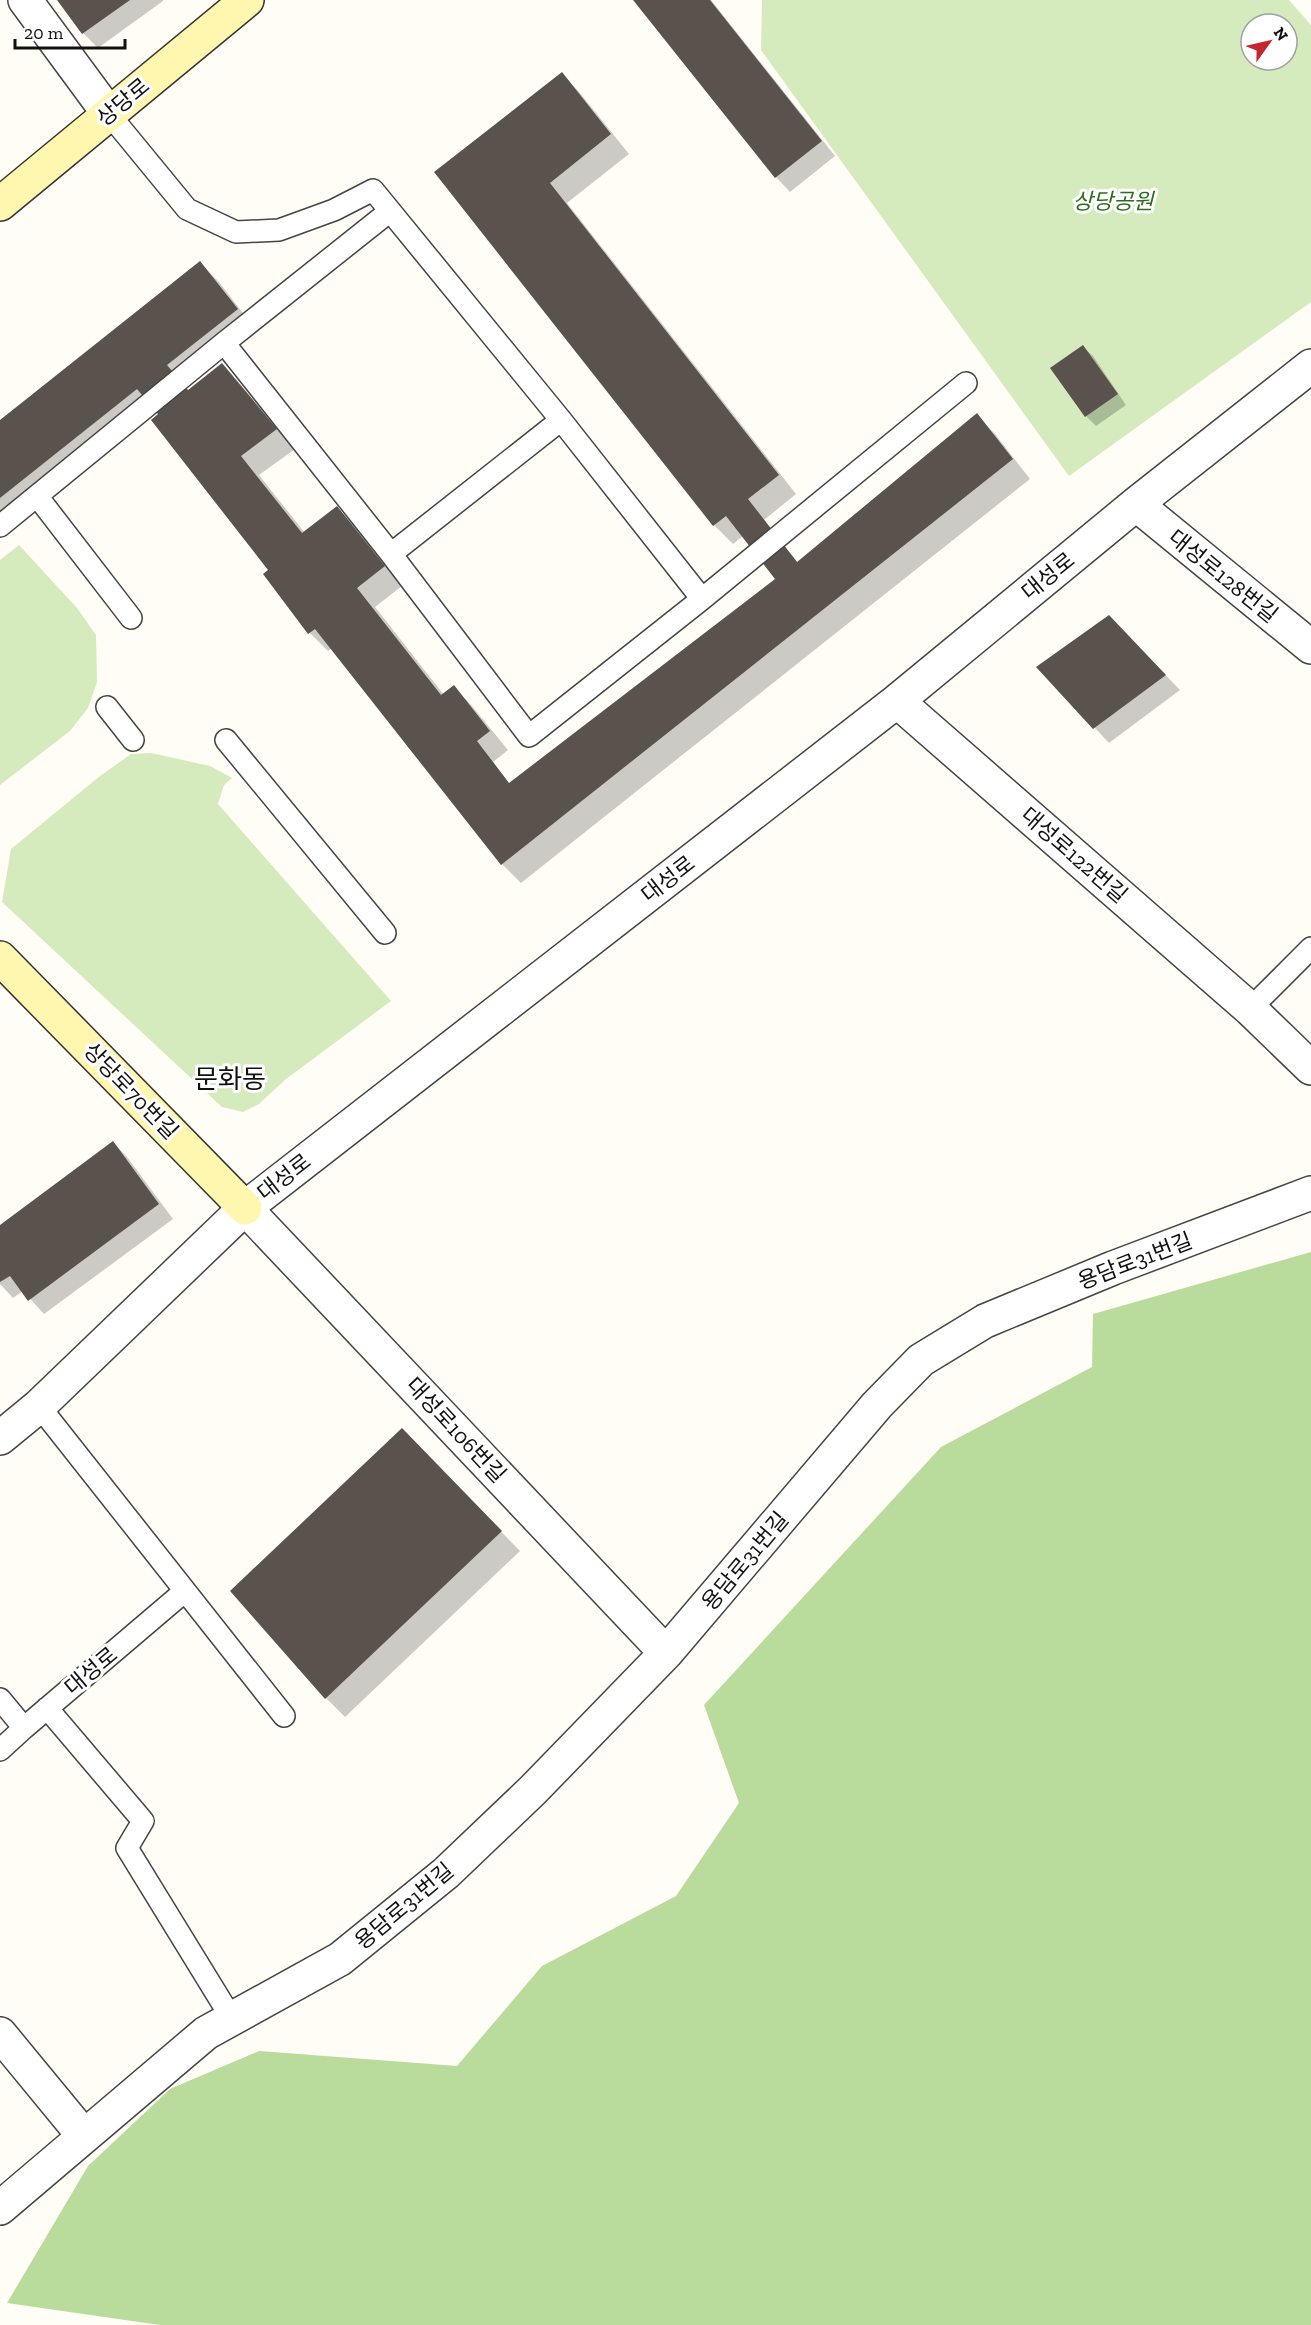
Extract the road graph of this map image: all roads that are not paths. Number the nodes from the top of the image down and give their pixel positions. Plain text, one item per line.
1 (26, 0) edge
2 (247, 0) edge
3 (109, 114) junction
4 (0, 204) edge
5 (390, 211) junction
6 (224, 343) junction
7 (1311, 366) edge
8 (966, 383) dead end
9 (561, 420) junction
10 (38, 496) junction
11 (1136, 504) junction
12 (0, 526) edge
13 (391, 554) junction
14 (702, 599) junction
15 (131, 618) dead end
16 (1311, 647) edge
17 (897, 700) junction
18 (107, 707) dead end
19 (133, 740) dead end
20 (226, 740) dead end
21 (385, 933) dead end
22 (1311, 948) edge
23 (5, 973) edge
24 (1250, 1009) junction
25 (1311, 1068) edge
26 (1311, 1192) edge
27 (245, 1208) junction
28 (39, 1406) junction
29 (0, 1438) edge
30 (185, 1591) junction
31 (666, 1653) junction
32 (0, 1699) edge
33 (47, 1708) junction
34 (284, 1716) dead end
35 (24, 1728) junction
36 (0, 1750) edge
37 (232, 2019) junction
38 (0, 2034) edge
39 (84, 2136) junction
40 (0, 2208) edge

1 - 3 street
2 - 3 main road, 상당로
3 - 4 main road, 상당로
3 - 5 lane
5 - 6 lane
5 - 9 lane
6 - 10 lane
6 - 13 lane
7 - 11 street, 대성로
8 - 14 lane
9 - 13 lane
9 - 14 lane
10 - 12 lane
10 - 15 lane
11 - 16 street, 대성로128번길
11 - 17 street, 대성로
13 - 14 lane
17 - 24 street, 대성로122번길
17 - 27 street, 대성로
18 - 19 lane
20 - 21 lane
22 - 24 lane
23 - 27 main road, 상당로70번길
24 - 25 street, 대성로122번길
26 - 31 street, 용담로31번길
27 - 28 street, 대성로
27 - 31 street, 대성로106번길
28 - 29 street, 대성로
28 - 30 lane
30 - 33 lane, 대성로
30 - 34 lane
31 - 37 street, 용담로31번길
32 - 35 lane
33 - 35 lane, 대성로
33 - 37 lane
35 - 36 lane, 대성로
37 - 39 street, 용담로31번길
38 - 39 street
39 - 40 street, 용담로31번길

